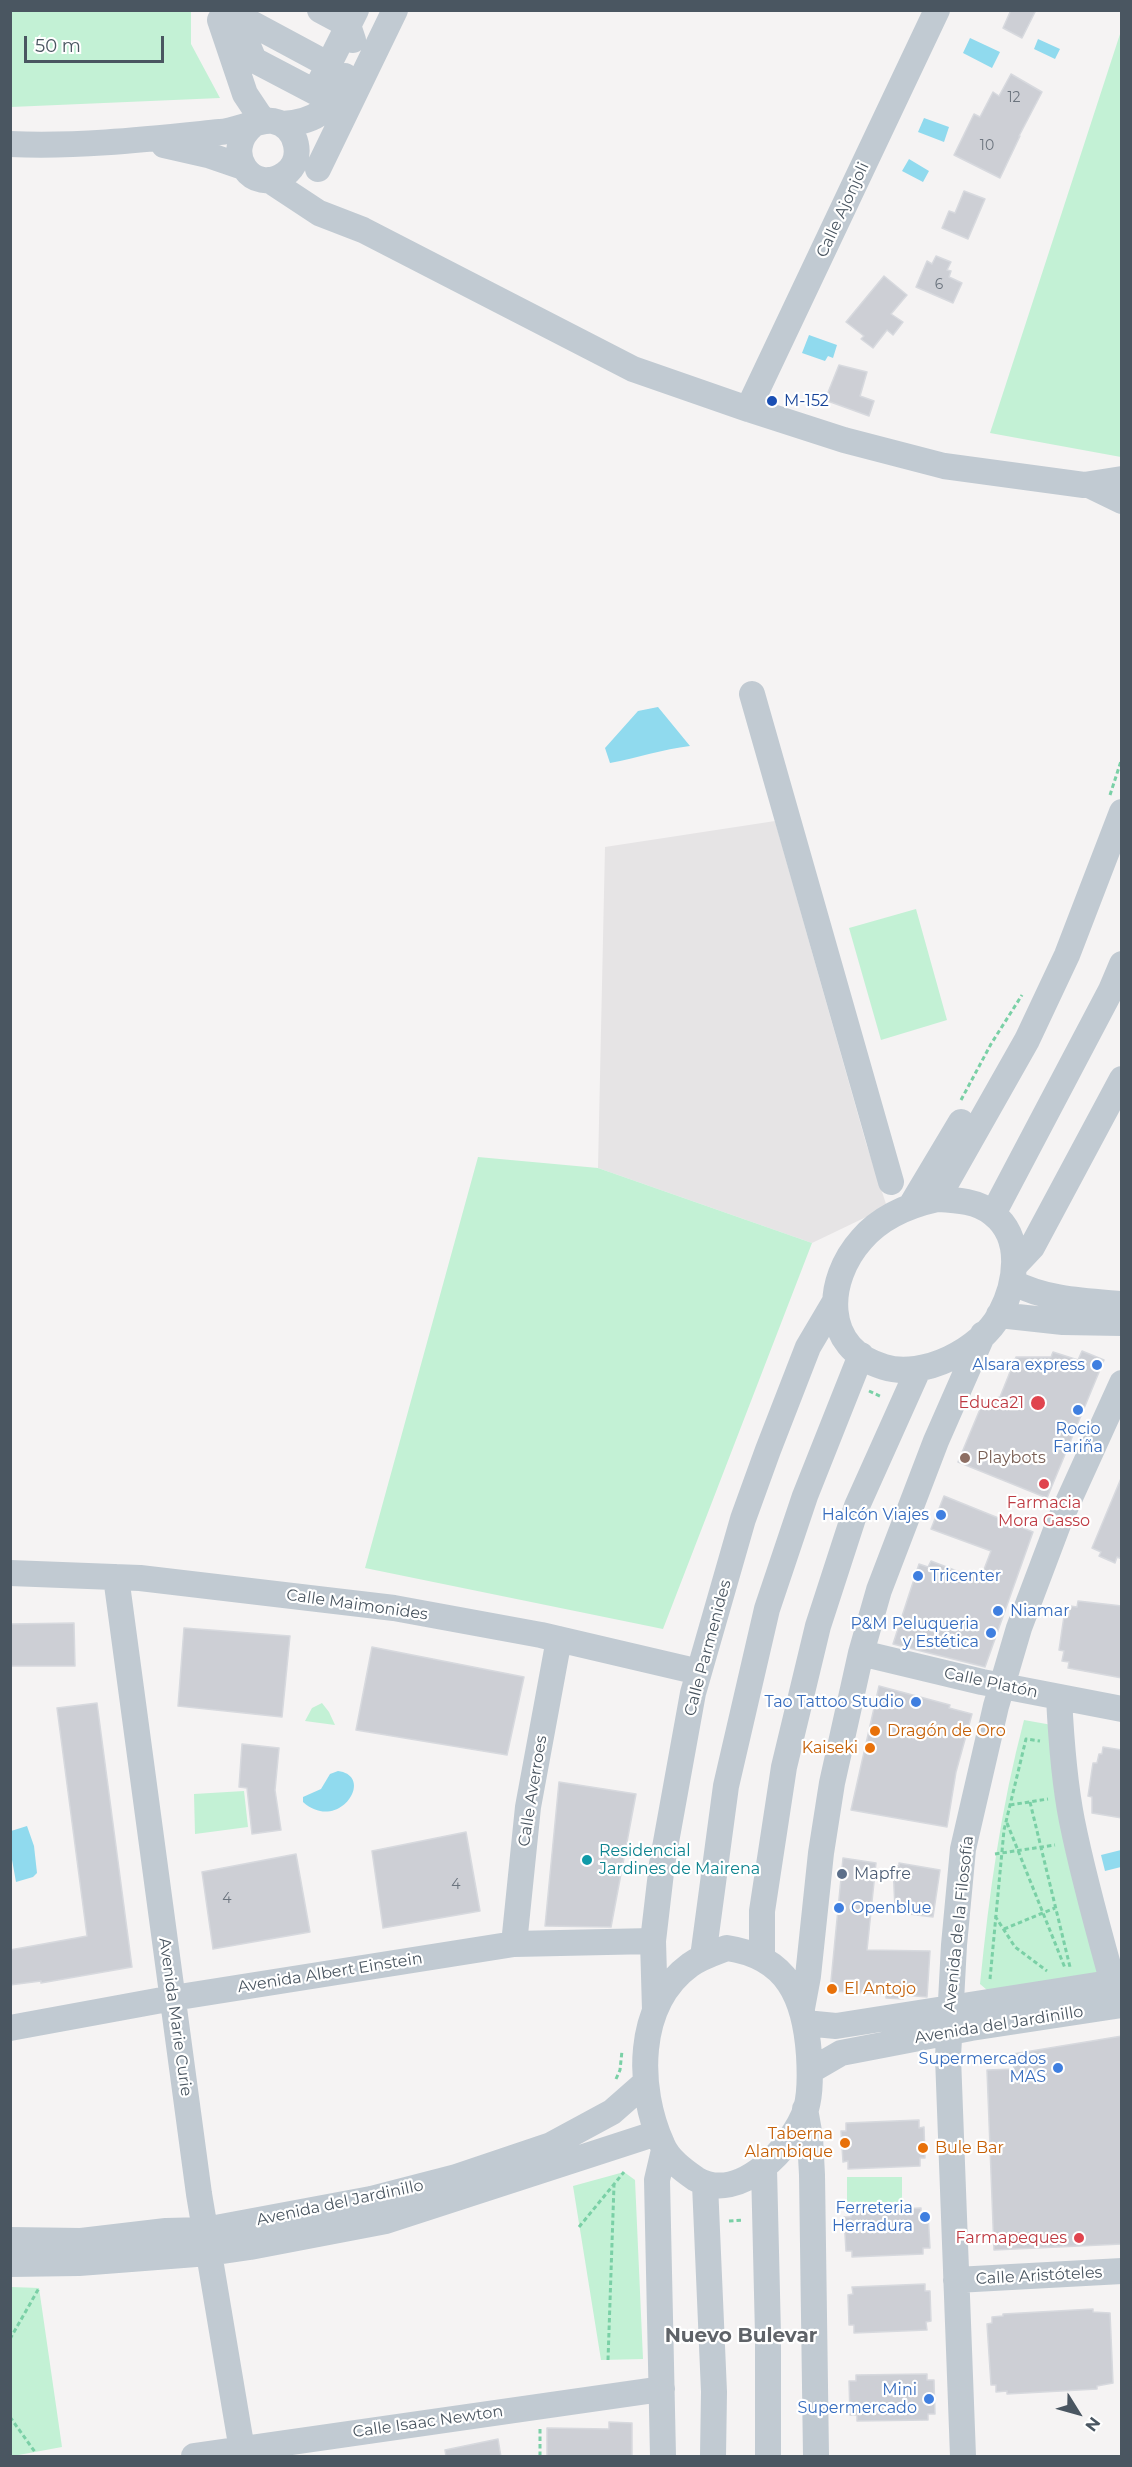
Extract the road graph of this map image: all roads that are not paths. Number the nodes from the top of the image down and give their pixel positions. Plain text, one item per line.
1 (320, 10) edge
2 (395, 10) edge
3 (937, 10) edge
4 (230, 12) edge
5 (352, 18) edge
6 (339, 122) junction
7 (284, 139) junction
8 (141, 140) junction
9 (10, 144) edge
10 (243, 167) junction
11 (268, 180) junction
12 (363, 230) junction
13 (748, 410) junction
14 (1122, 479) edge
15 (1089, 485) junction
16 (1122, 501) edge
17 (752, 694) dead end
18 (1114, 808) edge
19 (1067, 955) junction
20 (1122, 964) edge
21 (1122, 1079) edge
22 (891, 1182) dead end
23 (937, 1199) junction
24 (912, 1204) junction
25 (993, 1214) junction
26 (1014, 1273) junction
27 (834, 1303) junction
28 (1122, 1304) edge
29 (1122, 1323) edge
30 (991, 1325) junction
31 (861, 1355) junction
32 (918, 1370) junction
33 (1122, 1383) edge
34 (10, 1573) edge
35 (116, 1577) junction
36 (559, 1639) junction
37 (861, 1653) junction
38 (699, 1671) junction
39 (1001, 1686) junction
40 (1059, 1697) junction
41 (1122, 1709) edge
42 (652, 1941) junction
43 (514, 1944) junction
44 (703, 1957) junction
45 (762, 1957) junction
46 (1119, 1989) edge
47 (173, 1998) junction
48 (655, 2010) junction
49 (804, 2015) junction
50 (949, 2020) junction
51 (10, 2028) edge
52 (810, 2071) junction
53 (645, 2083) junction
54 (806, 2109) junction
55 (661, 2142) junction
56 (764, 2168) junction
57 (705, 2184) junction
58 (10, 2240) edge
59 (207, 2242) junction
60 (10, 2264) edge
61 (1122, 2271) edge
62 (956, 2280) junction
63 (662, 2389) junction
64 (242, 2452) edge
65 (194, 2457) edge
66 (663, 2457) edge
67 (713, 2457) edge
68 (768, 2457) edge
69 (816, 2457) edge
70 (963, 2457) edge

1 - 5 street
2 - 6 street
3 - 13 street, Calle Ajonjoli
4 - 5 street
4 - 7 street
5 - 7 street
6 - 7 street
6 - 7 street
7 - 8 street
7 - 10 street
7 - 11 street
7 - 12 street
8 - 9 street
8 - 10 street
10 - 11 street
11 - 12 street
12 - 13 street
13 - 15 street
14 - 15 street
15 - 16 street
17 - 22 street
18 - 19 street
19 - 23 street
19 - 24 street
20 - 25 street
21 - 26 street
23 - 24 street
23 - 25 street
24 - 27 street
25 - 26 street
26 - 28 street
26 - 30 street
27 - 31 street
27 - 38 street, Calle Parmenides
29 - 30 street
30 - 32 street
30 - 37 street
31 - 32 street
31 - 44 street
32 - 45 street
33 - 39 street, Avenida de la Filosofía
34 - 35 street, Calle Maimonides
35 - 36 street, Calle Maimonides
35 - 47 street, Avenida Marie Curie
36 - 38 street, Calle Maimonides
36 - 43 street, Calle Averroes
37 - 39 street, Calle Platón
37 - 49 street
38 - 42 street, Calle Parmenides
39 - 40 street, Calle Platón
39 - 50 street, Avenida de la Filosofía
40 - 41 street, Calle Platón
40 - 46 street
42 - 43 street, Avenida Albert Einstein
42 - 48 street, Calle Parmenides
43 - 47 street, Avenida Albert Einstein
44 - 45 street
44 - 48 street
45 - 49 street
46 - 50 street, Avenida del Jardinillo
47 - 51 street, Avenida Albert Einstein
47 - 59 street, Avenida Marie Curie
48 - 53 street
49 - 50 street, Avenida del Jardinillo
49 - 52 street
50 - 52 street, Avenida del Jardinillo
50 - 62 street, Avenida de la Filosofía
52 - 54 street
53 - 55 street
53 - 59 street, Avenida del Jardinillo
54 - 56 street
54 - 69 street
55 - 57 street
55 - 59 street, Avenida del Jardinillo
55 - 63 street
56 - 57 street
56 - 68 street
57 - 67 street
58 - 59 street, Avenida del Jardinillo
59 - 60 street, Avenida del Jardinillo
59 - 64 street, Avenida Marie Curie
61 - 62 street, Calle Aristóteles
62 - 70 street, Avenida de la Filosofía
63 - 64 street, Calle Isaac Newton
63 - 66 street
64 - 65 street, Calle Isaac Newton

